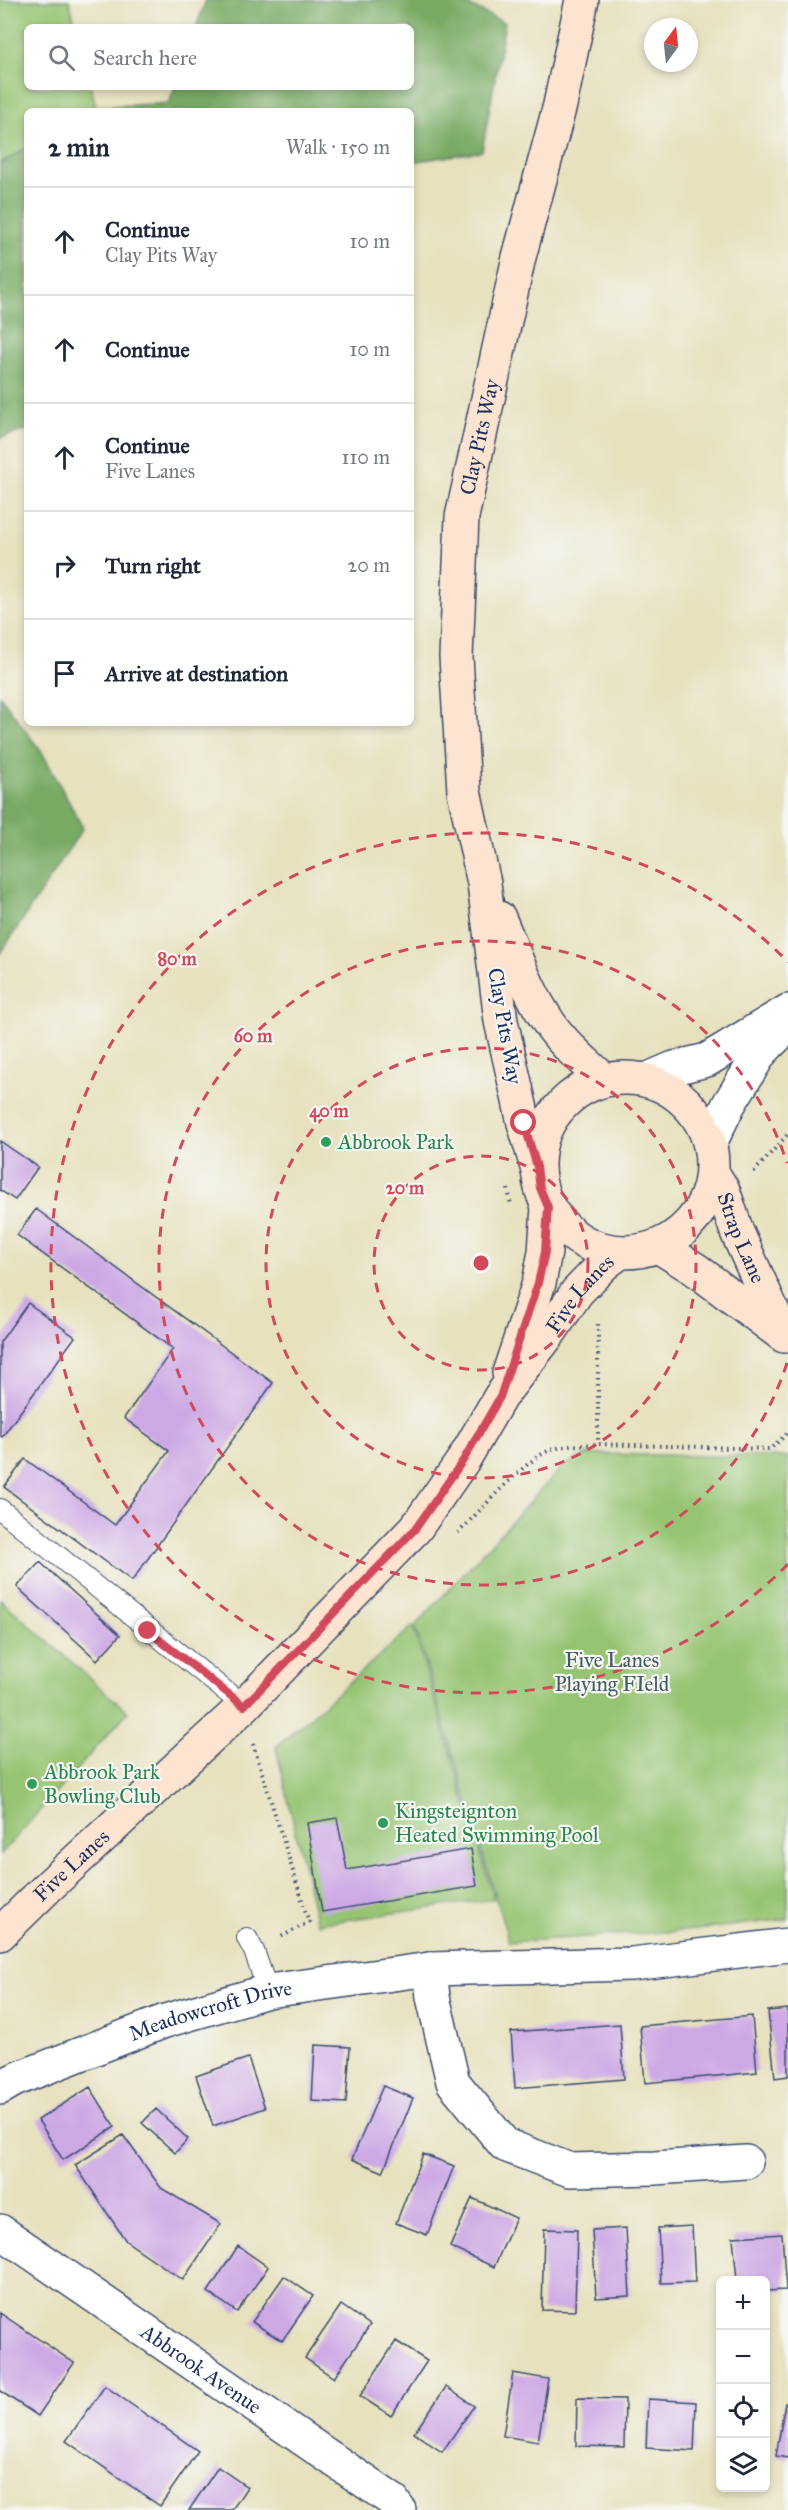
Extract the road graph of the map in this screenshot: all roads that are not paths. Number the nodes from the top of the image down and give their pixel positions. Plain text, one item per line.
1 (582, 0) edge
2 (484, 883) junction
3 (788, 1011) edge
4 (788, 1025) edge
5 (604, 1080) junction
6 (646, 1080) junction
7 (711, 1159) junction
8 (537, 1167) junction
9 (548, 1207) junction
10 (658, 1246) junction
11 (620, 1252) junction
12 (786, 1338) edge
13 (500, 1397) junction
14 (0, 1509) edge
15 (247, 1721) junction
16 (0, 1934) edge
17 (251, 1944) road end
18 (788, 1945) edge
19 (430, 1969) junction
20 (268, 1991) junction
21 (0, 2088) edge
22 (746, 2162) dead end
23 (0, 2231) edge
24 (399, 2510) edge

1 - 2 main road, Clay Pits Way
2 - 5 main road, Clay Pits Way
2 - 8 main road, Clay Pits Way
3 - 6 street
4 - 7 street
5 - 6 main road
5 - 8 main road
6 - 7 main road
7 - 10 main road
7 - 12 main road, Strap Lane
8 - 9 main road
9 - 11 main road
9 - 13 main road, Five Lanes
10 - 11 main road
10 - 12 main road, Strap Lane
11 - 13 main road, Five Lanes
13 - 15 main road, Five Lanes
14 - 15 lane
15 - 16 main road, Five Lanes
17 - 20 lane
18 - 19 street, Meadowcroft Drive
19 - 20 street, Meadowcroft Drive
19 - 22 street
20 - 21 street, Meadowcroft Drive
23 - 24 street, Abbrook Avenue

